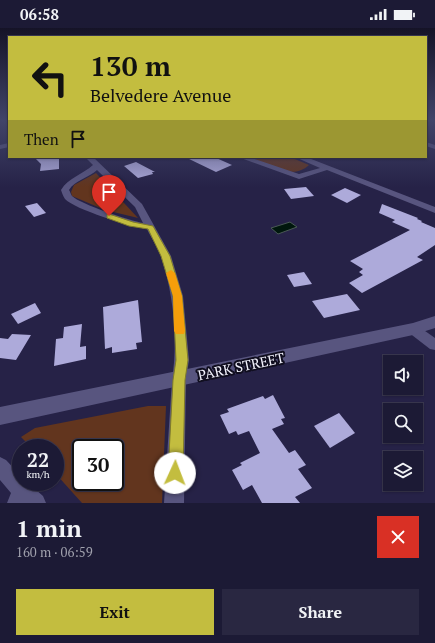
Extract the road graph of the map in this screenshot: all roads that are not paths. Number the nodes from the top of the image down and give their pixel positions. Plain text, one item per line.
1 (245, 158) edge
2 (301, 158) edge
3 (94, 161) edge
4 (326, 168) junction
5 (435, 210) edge
6 (151, 227) junction
7 (435, 322) edge
8 (413, 329) junction
9 (435, 345) edge
10 (179, 380) junction
11 (0, 416) edge
12 (0, 466) edge
13 (19, 497) edge
14 (36, 503) edge
15 (174, 503) edge

1 - 4 street
2 - 4 street
3 - 6 street
3 - 6 street
4 - 5 street
6 - 10 street
7 - 8 street, PARK STREET
8 - 9 street
8 - 10 street, PARK STREET
10 - 11 street, PARK STREET
10 - 15 street
12 - 13 street
13 - 14 street

